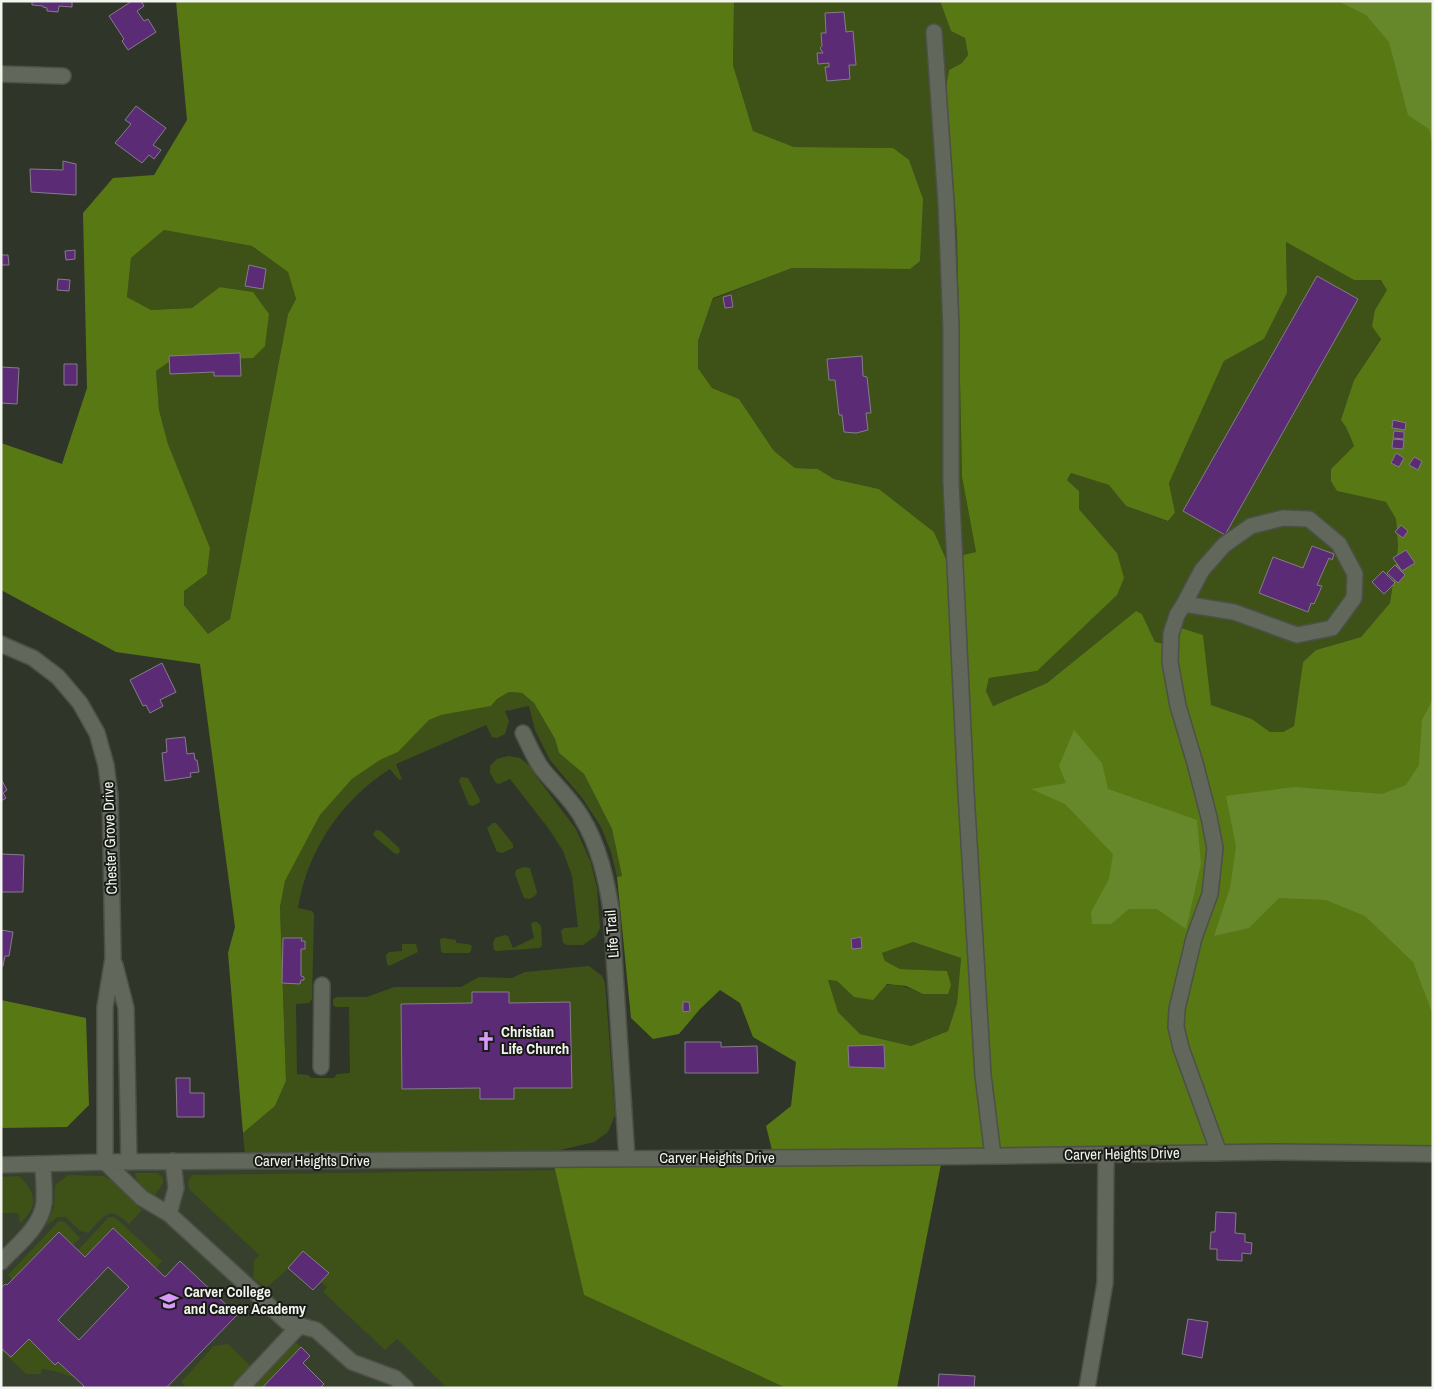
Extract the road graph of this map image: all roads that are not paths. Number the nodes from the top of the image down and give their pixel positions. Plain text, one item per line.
1 (934, 32) dead end
2 (1, 74) edge
3 (63, 76) dead end
4 (1184, 604) junction
5 (1, 644) edge
6 (523, 733) dead end
7 (113, 958) junction
8 (322, 985) dead end
9 (321, 1067) dead end
10 (1219, 1153) junction
11 (1106, 1154) junction
12 (1433, 1154) edge
13 (993, 1156) junction
14 (626, 1159) junction
15 (173, 1161) junction
16 (105, 1162) junction
17 (128, 1162) junction
18 (42, 1164) junction
19 (1, 1165) edge
20 (169, 1214) junction
21 (1, 1262) edge
22 (300, 1325) junction
23 (241, 1388) edge
24 (406, 1388) edge
25 (1087, 1388) edge

1 - 13 street
2 - 3 street
4 - 4 street
4 - 10 street
5 - 7 street, Chester Grove Drive
6 - 14 street, Life Trail
7 - 16 street, Chester Grove Drive
7 - 17 street, Chester Grove Drive
8 - 9 street
10 - 11 street, Carver Heights Drive
10 - 12 street, Carver Heights Drive
11 - 13 street, Carver Heights Drive
11 - 25 street
13 - 14 street, Carver Heights Drive
14 - 15 street, Carver Heights Drive
15 - 17 street, Carver Heights Drive
15 - 20 street
16 - 17 street, Carver Heights Drive
16 - 18 street, Carver Heights Drive
16 - 20 street
18 - 19 street, Carver Heights Drive
18 - 21 street
20 - 22 street
22 - 23 street
22 - 24 street

